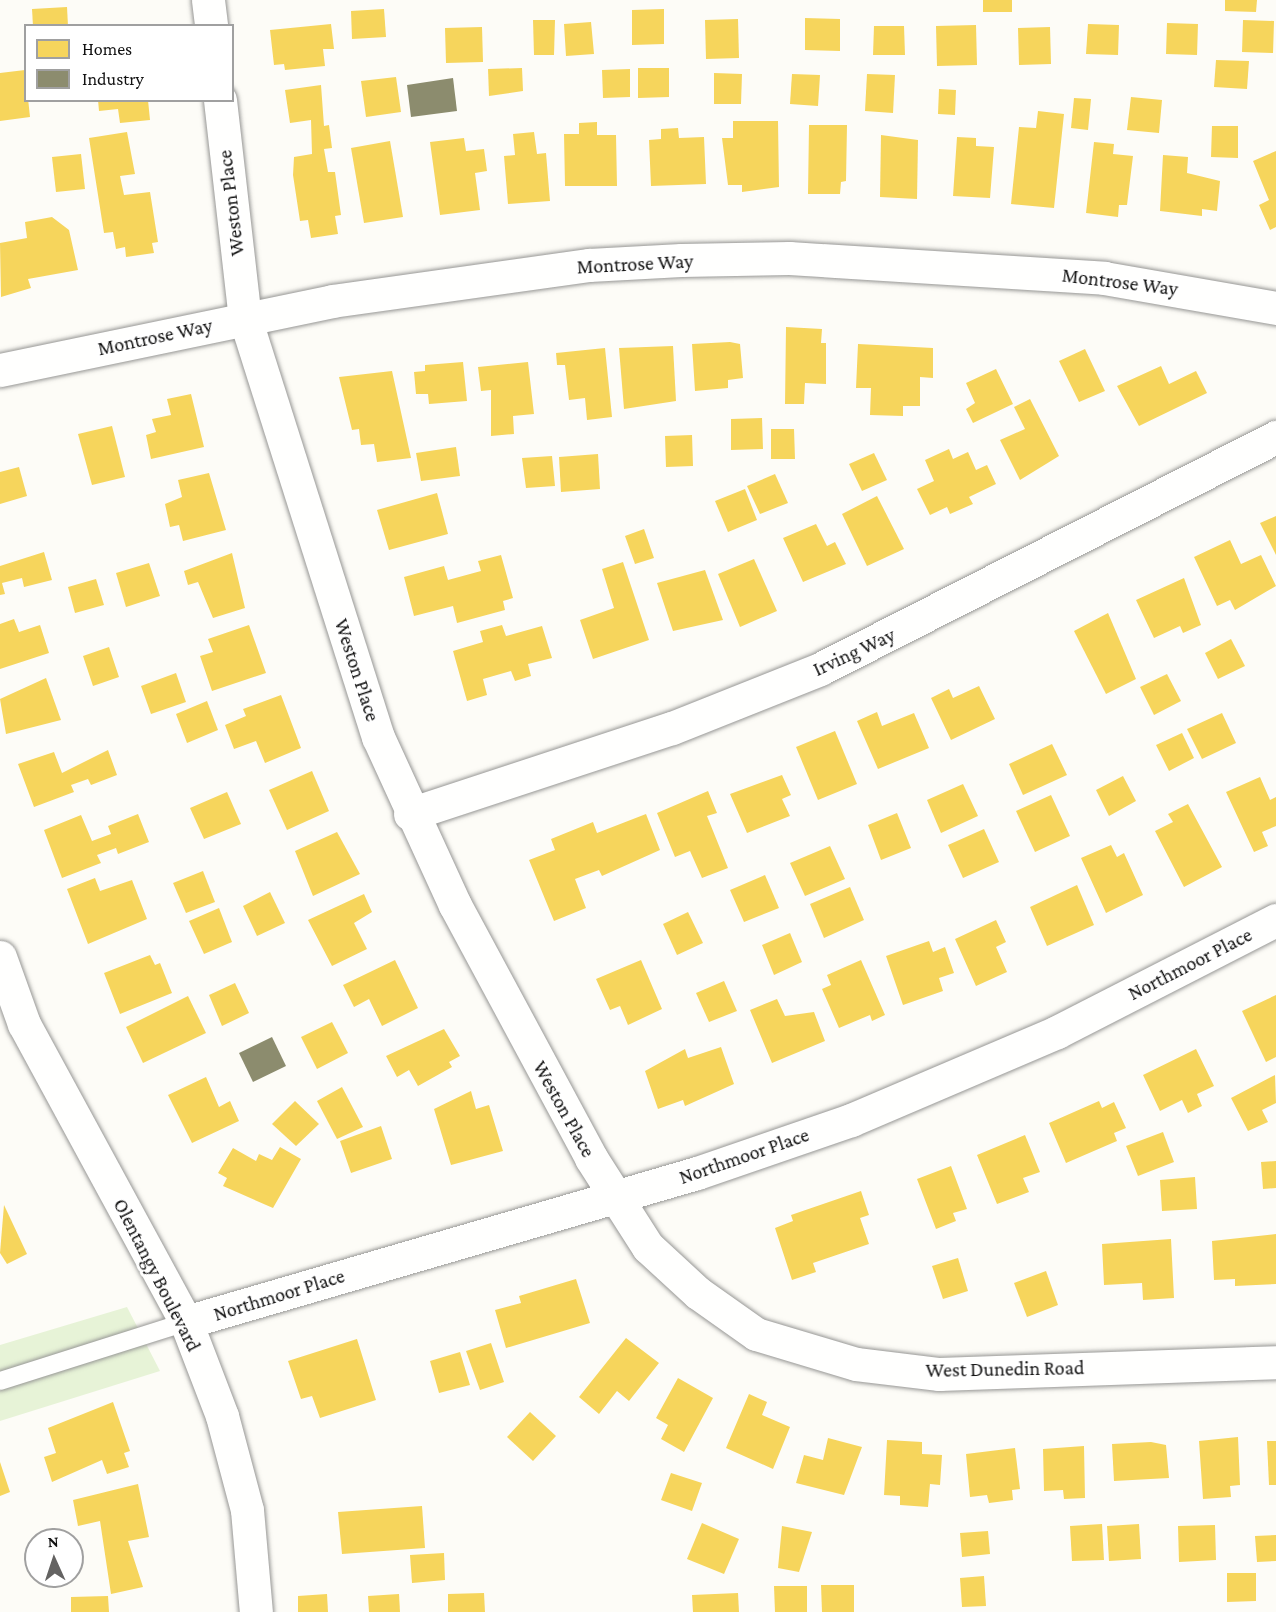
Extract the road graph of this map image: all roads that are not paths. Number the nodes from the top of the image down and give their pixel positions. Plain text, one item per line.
1 (208, 0) edge
2 (211, 24) edge
3 (220, 102) edge
4 (1276, 308) edge
5 (244, 318) junction
6 (0, 370) edge
7 (1276, 437) edge
8 (410, 814) junction
9 (1276, 920) edge
10 (0, 957) edge
11 (615, 1198) junction
12 (186, 1322) junction
13 (1276, 1362) edge
14 (0, 1381) edge
15 (256, 1612) edge

1 - 2 street
3 - 5 street, Weston Place
4 - 5 street, Montrose Way
5 - 6 street, Montrose Way
5 - 8 street, Weston Place
7 - 8 street, Irving Way
8 - 11 street, Weston Place
9 - 11 street, Northmoor Place
10 - 12 street, Olentangy Boulevard
11 - 12 street, Northmoor Place
11 - 13 street, West Dunedin Road
12 - 14 lane
12 - 15 street, Olentangy Boulevard

